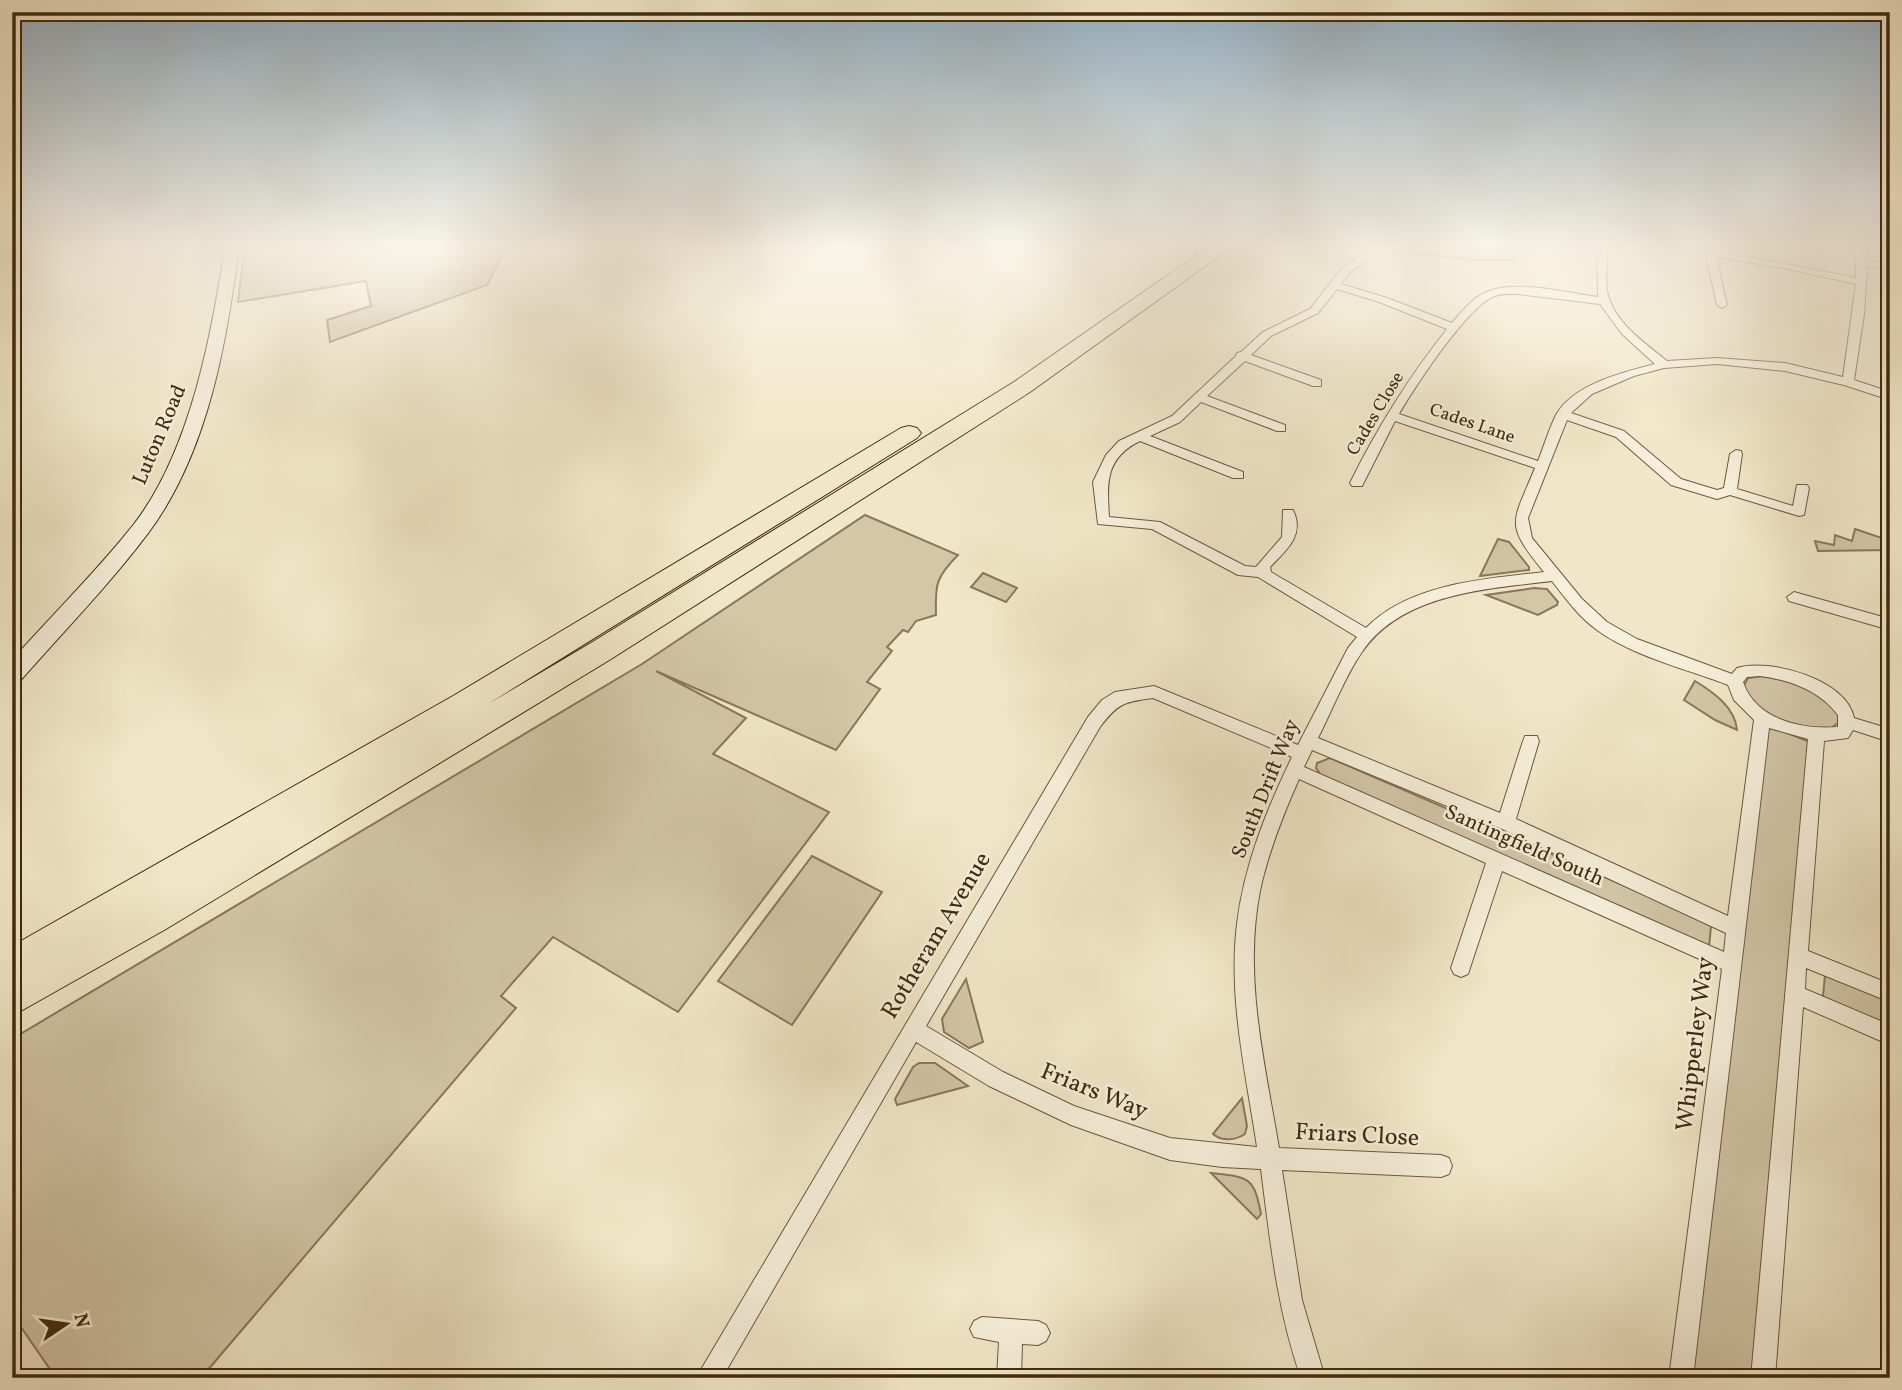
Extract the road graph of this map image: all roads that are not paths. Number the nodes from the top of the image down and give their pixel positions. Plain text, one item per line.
1 (223, 311) edge
2 (1107, 311) edge
3 (1131, 311) edge
4 (1314, 311) edge
5 (1406, 311) edge
6 (1469, 311) edge
7 (1610, 311) edge
8 (1856, 311) edge
9 (1455, 328) junction
10 (1241, 355) junction
11 (1664, 365) junction
12 (1848, 382) junction
13 (1317, 383) dead end
14 (1890, 396) edge
15 (1200, 398) junction
16 (1563, 414) junction
17 (1392, 416) junction
18 (1281, 428) dead end
19 (1141, 436) junction
20 (1736, 454) dead end
21 (1541, 466) junction
22 (1238, 475) dead end
23 (1357, 482) dead end
24 (1802, 488) dead end
25 (1730, 491) junction
26 (1288, 513) dead end
27 (1263, 572) junction
28 (1555, 576) junction
29 (1794, 597) dead end
30 (1890, 625) edge
31 (1366, 635) junction
32 (12, 675) edge
33 (1735, 681) junction
34 (1762, 717) junction
35 (1847, 722) junction
36 (1816, 736) junction
37 (1890, 736) edge
38 (1531, 741) dead end
39 (1303, 755) junction
40 (1506, 823) junction
41 (1497, 858) junction
42 (1737, 928) junction
43 (1798, 956) junction
44 (12, 965) edge
45 (1733, 965) junction
46 (1461, 968) dead end
47 (1890, 993) edge
48 (1795, 994) junction
49 (12, 998) edge
50 (913, 1029) junction
51 (1890, 1034) edge
52 (1270, 1159) junction
53 (1441, 1166) dead end
54 (982, 1329) dead end
55 (1011, 1331) junction
56 (1038, 1333) dead end
57 (708, 1378) edge
58 (1009, 1378) edge
59 (1313, 1378) edge
60 (1681, 1378) edge
61 (1763, 1378) edge

1 - 32 street, Luton Road
2 - 44 highway
3 - 49 highway
4 - 10 street
5 - 9 street
6 - 9 street, Cades Close
7 - 11 street
8 - 12 street
9 - 17 street, Cades Close
10 - 13 street
10 - 15 street
11 - 12 street
11 - 16 street
12 - 14 street
15 - 18 street
15 - 19 street
16 - 21 street
16 - 25 street
17 - 21 street, Cades Lane
17 - 23 street, Cades Close
19 - 22 street
19 - 27 street
20 - 25 street
21 - 28 street
24 - 25 street
26 - 27 street
27 - 31 street
28 - 31 street, South Drift Way
28 - 33 street
29 - 30 street
31 - 39 street, South Drift Way
33 - 34 street
33 - 35 street
34 - 36 street
34 - 42 street, Whipperley Way
35 - 36 street
35 - 37 street
36 - 43 street
38 - 40 street
39 - 40 street, Santingfield South
39 - 41 street, Santingfield South
39 - 50 street, Rotheram Avenue
39 - 52 street, South Drift Way
40 - 42 street, Santingfield South
41 - 45 street, Santingfield South
41 - 46 street
42 - 45 street, Whipperley Way
43 - 47 street
43 - 48 street
45 - 60 street, Whipperley Way
48 - 51 street
48 - 61 street
50 - 52 street, Friars Way
50 - 57 street, Rotheram Avenue
52 - 53 street, Friars Close
52 - 59 street, South Drift Way
54 - 55 street
55 - 56 street
55 - 58 street

